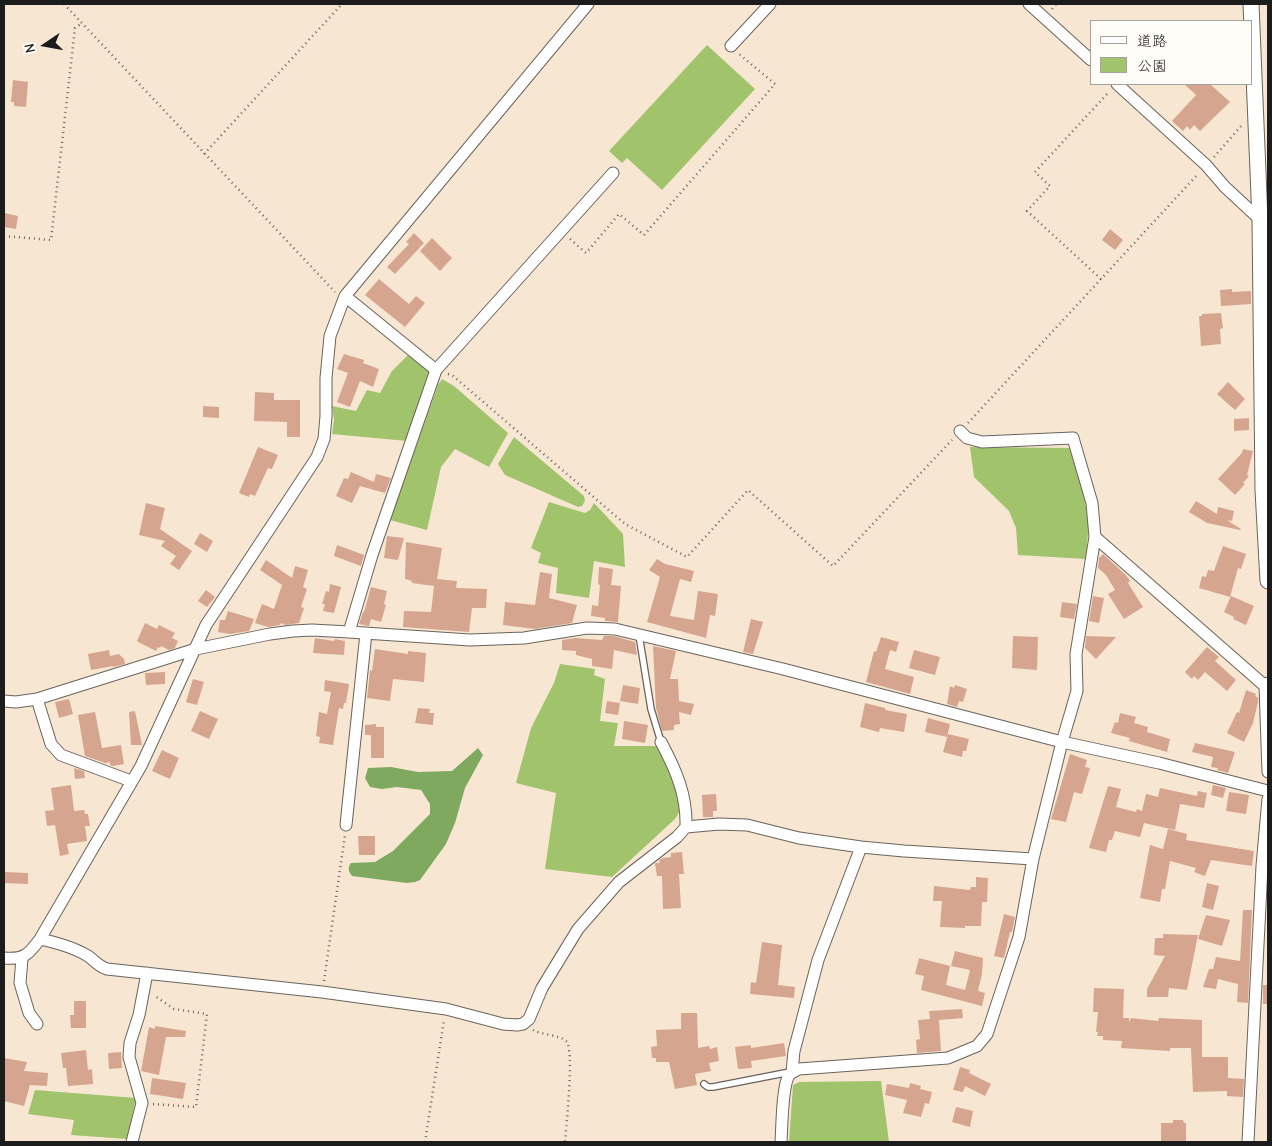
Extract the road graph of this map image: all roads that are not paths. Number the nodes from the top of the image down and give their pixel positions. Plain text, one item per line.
1 (588, 4) edge
2 (770, 4) edge
3 (1029, 4) edge
4 (1251, 4) edge
5 (1252, 20) edge
6 (1252, 25) edge
7 (731, 46) road end
8 (1090, 59) edge
9 (1114, 87) edge
10 (613, 173) dead end
11 (1264, 224) edge
12 (345, 296) junction
13 (436, 370) junction
14 (960, 431) road end
15 (1266, 491) edge
16 (1095, 537) junction
17 (1268, 581) edge
18 (349, 632) junction
19 (366, 633) junction
20 (639, 634) junction
21 (196, 649) junction
22 (1266, 684) edge
23 (37, 699) junction
24 (4, 701) edge
25 (661, 742) joint
26 (1062, 742) junction
27 (1268, 772) edge
28 (132, 782) junction
29 (1268, 790) edge
30 (1268, 799) edge
31 (346, 825) road end
32 (686, 827) junction
33 (861, 847) junction
34 (1033, 859) junction
35 (40, 938) junction
36 (4, 958) edge
37 (22, 958) junction
38 (147, 973) junction
39 (37, 1024) dead end
40 (792, 1072) junction
41 (704, 1084) dead end
42 (132, 1142) edge
43 (782, 1142) edge
44 (1248, 1142) edge

1 - 12 street
2 - 7 street
3 - 8 street
4 - 5 street
6 - 11 street
9 - 11 street
10 - 13 street
11 - 15 street
12 - 13 street
12 - 21 street
13 - 18 street
14 - 16 street
15 - 17 street
16 - 22 street
16 - 26 street
18 - 19 street
18 - 21 street
19 - 20 street
19 - 31 street
20 - 25 lane
20 - 26 street
21 - 23 street
21 - 28 street
22 - 27 street
23 - 24 street
23 - 28 street
25 - 32 street
26 - 29 street
26 - 34 street
28 - 35 street
30 - 44 street
32 - 33 street
32 - 38 street
33 - 34 street
33 - 40 street
34 - 40 street
35 - 37 street
35 - 38 street
36 - 37 street
37 - 39 street
38 - 42 street
40 - 41 lane
40 - 43 street

